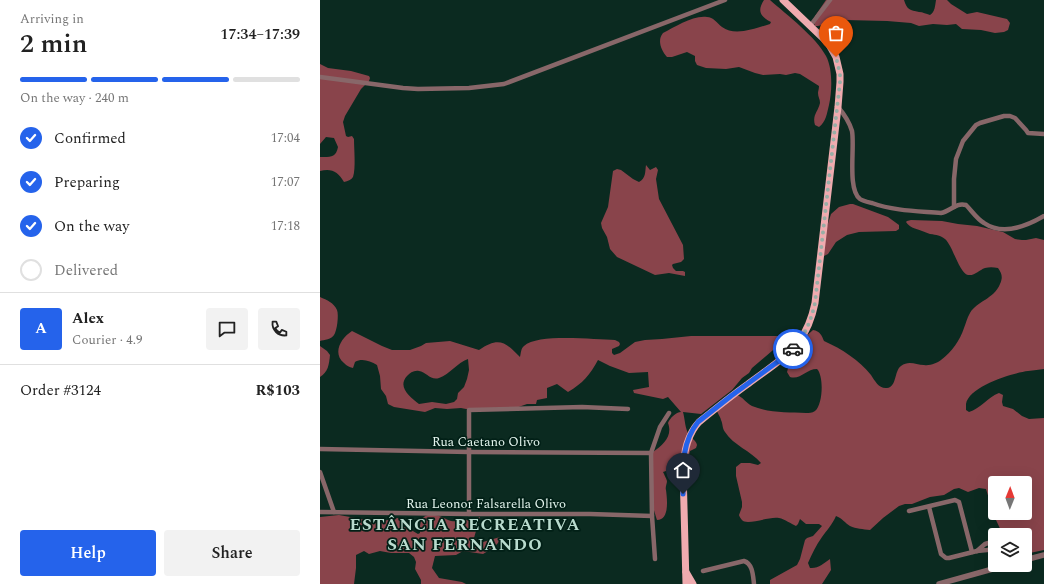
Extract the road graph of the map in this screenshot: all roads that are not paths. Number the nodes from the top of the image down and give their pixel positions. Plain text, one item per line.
1 (725, 0) edge
2 (784, 0) edge
3 (830, 0) edge
4 (810, 26) junction
5 (320, 77) edge
6 (838, 107) junction
7 (1044, 134) edge
8 (954, 207) junction
9 (1044, 216) edge
10 (628, 408) dead end
11 (669, 413) dead end
12 (320, 449) edge
13 (469, 452) junction
14 (651, 453) junction
15 (320, 472) edge
16 (929, 507) junction
17 (909, 511) dead end
18 (320, 512) edge
19 (334, 512) junction
20 (469, 514) junction
21 (652, 516) junction
22 (988, 543) edge
23 (988, 550) edge
24 (975, 551) junction
25 (1044, 555) edge
26 (1032, 558) edge
27 (655, 559) dead end
28 (686, 571) junction
29 (703, 571) dead end
30 (988, 571) edge
31 (686, 584) edge
32 (693, 584) edge
33 (754, 584) edge
34 (943, 584) edge

1 - 5 street
2 - 4 main road
3 - 4 street
4 - 6 main road
6 - 8 street
6 - 28 main road
7 - 8 street
8 - 9 street
10 - 13 street
11 - 14 street
12 - 13 street, Rua Caetano Olivo
13 - 14 street, Rua Caetano Olivo
13 - 20 street
14 - 21 street
15 - 19 street
16 - 17 street
16 - 24 street
16 - 24 street
18 - 19 street, Rua Leonor Falsarella Olivo
19 - 20 street, Rua Leonor Falsarella Olivo
20 - 21 street, Rua Leonor Falsarella Olivo
21 - 27 street
22 - 24 street
23 - 24 street
25 - 26 street
28 - 31 main road
28 - 32 main road
29 - 33 street
30 - 34 street

